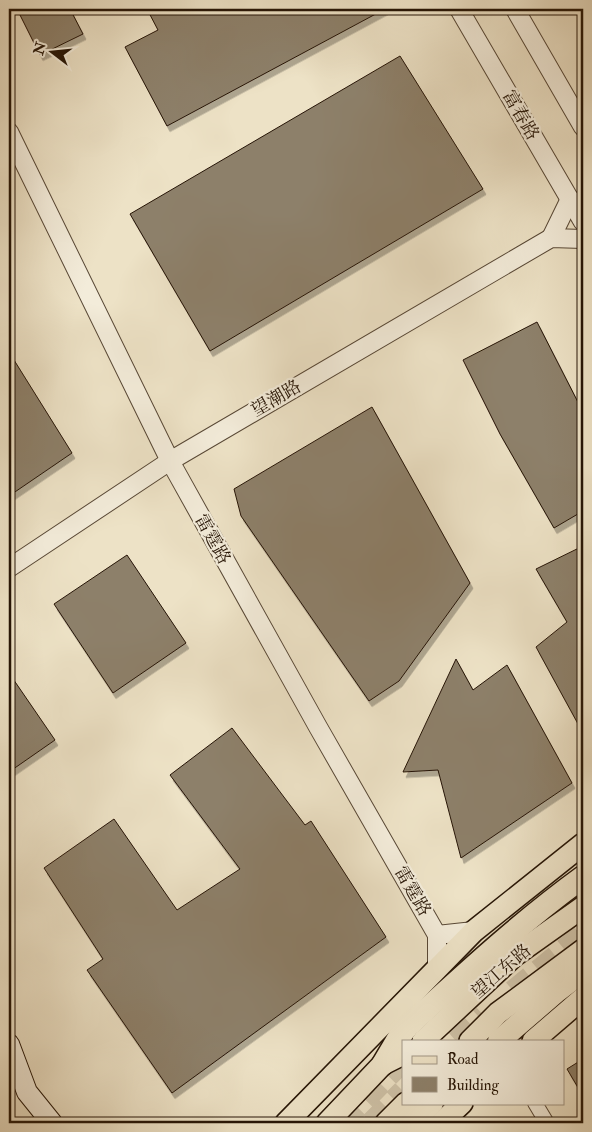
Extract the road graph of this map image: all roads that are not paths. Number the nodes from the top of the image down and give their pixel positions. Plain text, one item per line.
1 (459, 9) edge
2 (515, 9) edge
3 (583, 127) edge
4 (9, 132) edge
5 (570, 199) junction
6 (583, 222) edge
7 (551, 238) junction
8 (583, 239) edge
9 (170, 461) junction
10 (9, 568) edge
11 (583, 844) edge
12 (583, 876) edge
13 (583, 907) edge
14 (474, 931) junction
15 (437, 934) junction
16 (583, 950) edge
17 (437, 970) junction
18 (583, 971) edge
19 (583, 998) edge
20 (424, 1040) edge
21 (471, 1040) edge
22 (500, 1040) edge
23 (534, 1040) edge
24 (9, 1044) edge
25 (402, 1054) edge
26 (383, 1064) junction
27 (405, 1104) edge
28 (431, 1104) edge
29 (461, 1104) edge
30 (536, 1104) edge
31 (52, 1123) edge
32 (286, 1123) edge
33 (327, 1123) edge
34 (386, 1123) edge
35 (411, 1123) edge
36 (441, 1123) edge
37 (547, 1123) edge

1 - 5 street, 富春路
2 - 3 street
4 - 9 street, 雷霆路
5 - 6 street, 富春路
5 - 7 street
7 - 8 street
7 - 9 street, 望潮路
9 - 10 street, 望潮路
9 - 15 street, 雷霆路
11 - 14 main road
12 - 26 highway
13 - 20 main road, 望江东路
14 - 15 street, 雷霆路
14 - 17 main road
15 - 17 street, 雷霆路
16 - 21 main road, 望江东路
17 - 32 main road
18 - 22 highway
19 - 23 main road
24 - 31 main road
25 - 26 main road
26 - 33 main road
27 - 34 main road
28 - 35 highway
29 - 36 main road
30 - 37 street

